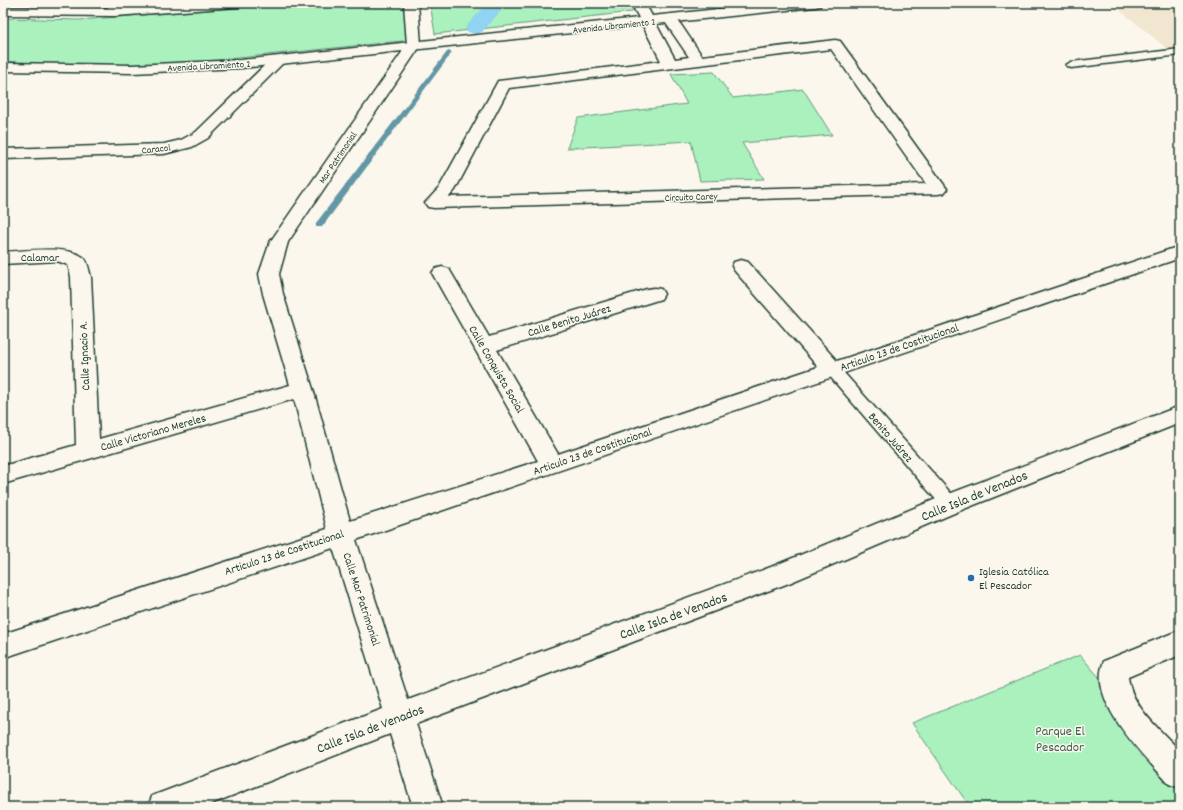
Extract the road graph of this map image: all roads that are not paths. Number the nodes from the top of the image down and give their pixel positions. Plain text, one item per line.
1 (237, 3) edge
2 (411, 3) edge
3 (638, 3) edge
4 (815, 3) edge
5 (114, 8) edge
6 (3, 11) edge
7 (670, 19) junction
8 (648, 22) junction
9 (414, 45) junction
10 (1180, 52) edge
11 (698, 60) junction
12 (277, 61) junction
13 (670, 63) junction
14 (1071, 64) dead end
15 (3, 68) edge
16 (3, 154) edge
17 (1180, 252) edge
18 (3, 258) edge
19 (77, 261) joint
20 (740, 266) dead end
21 (442, 273) dead end
22 (269, 274) joint
23 (654, 294) dead end
24 (485, 346) junction
25 (832, 370) junction
26 (302, 389) junction
27 (1180, 414) edge
28 (88, 451) junction
29 (552, 465) junction
30 (3, 475) edge
31 (950, 504) junction
32 (341, 534) junction
33 (1180, 642) edge
34 (3, 646) edge
35 (399, 716) junction
36 (1180, 773) edge
37 (163, 807) edge
38 (428, 807) edge

1 - 5 street
2 - 9 street
3 - 8 street
4 - 7 street, Avenida Libramiento 2
5 - 6 street
7 - 8 street, Avenida Libramiento 2
7 - 11 street
8 - 9 street, Avenida Libramiento 2
8 - 13 street
9 - 12 street, Avenida Libramiento 2
9 - 22 street, Mar Patrimonial
10 - 14 lane
11 - 13 street
11 - 13 street, Circuito Carey
12 - 15 street, Avenida Libramiento 2
12 - 16 street, Caracol
17 - 25 street, Articulo 23 de Costitucional
18 - 19 street, Calamar
19 - 28 street, Calle Ignacio A.
20 - 25 street
21 - 24 street, Calle Conquista Social
22 - 26 street, Calle Mar Patrimonial
23 - 24 street, Calle Benito Juárez
24 - 29 street, Calle Conquista Social
25 - 29 street, Articulo 23 de Costitucional
25 - 31 lane, Benito Juárez
26 - 28 street, Calle Victoriano Mereles
26 - 32 street, Calle Mar Patrimonial
27 - 31 street, Calle Isla de Venados
28 - 30 street, Calle Victoriano Mereles
29 - 32 street, Articulo 23 de Costitucional
31 - 35 street, Calle Isla de Venados
32 - 34 street, Articulo 23 de Costitucional
32 - 35 street, Calle Mar Patrimonial
33 - 36 street
35 - 37 street, Calle Isla de Venados
35 - 38 street, Calle Mar Patrimonial

